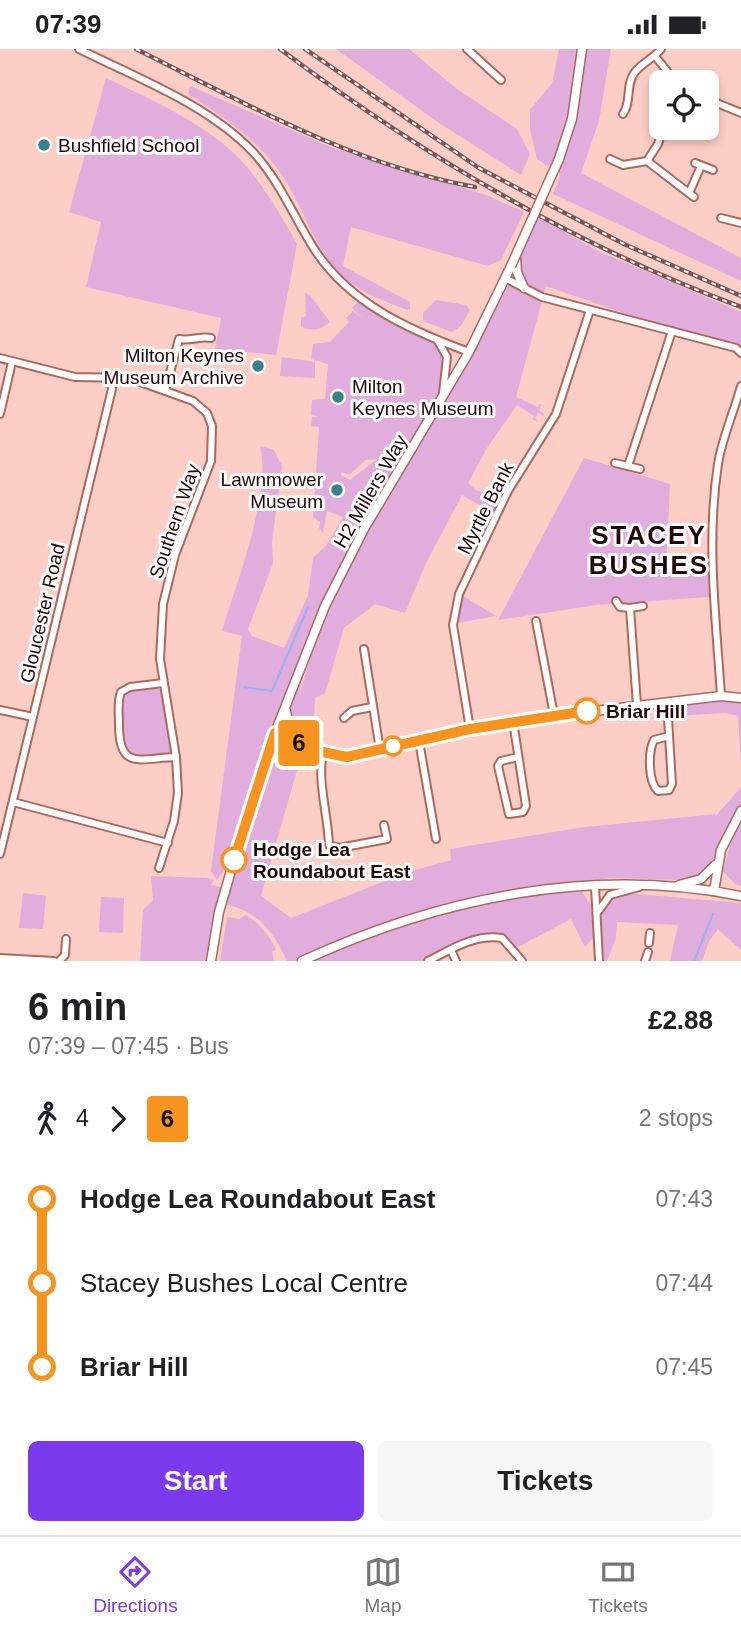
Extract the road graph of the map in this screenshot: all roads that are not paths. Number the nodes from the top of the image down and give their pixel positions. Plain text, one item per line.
1 (79, 49) edge
2 (467, 49) edge
3 (582, 49) edge
4 (661, 49) edge
5 (655, 56) junction
6 (666, 70) edge
7 (501, 80) dead end
8 (719, 104) edge
9 (741, 113) edge
10 (623, 114) dead end
11 (659, 140) edge
12 (610, 159) dead end
13 (647, 160) junction
14 (713, 170) dead end
15 (721, 218) dead end
16 (741, 223) edge
17 (516, 255) junction
18 (505, 278) junction
19 (524, 288) junction
20 (590, 310) junction
21 (672, 331) junction
22 (432, 336) junction
23 (211, 338) dead end
24 (469, 352) junction
25 (741, 353) edge
26 (0, 358) edge
27 (12, 362) junction
28 (110, 379) junction
29 (741, 386) edge
30 (165, 391) junction
31 (440, 402) junction
32 (0, 414) edge
33 (615, 463) dead end
34 (628, 466) junction
35 (640, 470) dead end
36 (616, 601) dead end
37 (643, 606) dead end
38 (630, 608) junction
39 (536, 621) dead end
40 (364, 649) dead end
41 (163, 683) junction
42 (289, 694) junction
43 (721, 697) junction
44 (741, 698) edge
45 (667, 702) junction
46 (637, 705) junction
47 (372, 707) junction
48 (0, 710) edge
49 (554, 715) junction
50 (33, 717) junction
51 (344, 718) dead end
52 (513, 722) junction
53 (470, 729) junction
54 (275, 733) junction
55 (669, 736) junction
56 (419, 741) junction
57 (300, 744) junction
58 (380, 750) junction
59 (323, 752) junction
60 (176, 757) junction
61 (518, 757) junction
62 (13, 802) junction
63 (741, 811) edge
64 (383, 825) dead end
65 (436, 839) dead end
66 (168, 843) junction
67 (0, 854) edge
68 (717, 863) junction
69 (159, 868) dead end
70 (595, 885) junction
71 (644, 885) junction
72 (673, 887) junction
73 (714, 891) junction
74 (737, 895) edge
75 (597, 913) junction
76 (650, 933) dead end
77 (66, 939) dead end
78 (649, 943) dead end
79 (451, 950) junction
80 (648, 952) dead end
81 (0, 958) edge
82 (57, 961) edge
83 (211, 961) edge
84 (302, 961) edge
85 (428, 961) edge
86 (456, 961) edge
87 (522, 961) edge
88 (599, 961) edge
89 (645, 961) edge

1 - 22 street
2 - 7 street
3 - 17 street, H2 Millers Way, bridge
4 - 5 street
5 - 6 street
5 - 10 street
8 - 9 street
11 - 13 street
12 - 13 street
13 - 14 street
15 - 16 street
17 - 18 street, H2 Millers Way, bridge
17 - 19 street
18 - 19 street
18 - 24 street, H2 Millers Way
19 - 20 street
20 - 21 street
20 - 53 street, Myrtle Bank
21 - 25 street
21 - 34 street
22 - 24 street
22 - 31 street
23 - 30 street
24 - 31 street, H2 Millers Way
26 - 27 street, Southern Way
27 - 28 street, Southern Way
27 - 32 street
28 - 30 street, Southern Way
28 - 50 street, Gloucester Road
29 - 43 street
30 - 41 street, Southern Way
31 - 42 street, H2 Millers Way
33 - 34 street
34 - 35 street
36 - 38 street
37 - 38 street
38 - 46 street
39 - 49 street
40 - 47 street
41 - 60 street, Southern Way
41 - 60 street
42 - 54 street, H2 Millers Way
42 - 57 street
43 - 44 street
43 - 45 street
45 - 46 street
45 - 55 street
46 - 49 street
47 - 51 street
47 - 58 street
48 - 50 street
49 - 52 street
50 - 62 street, Gloucester Road
52 - 53 street
52 - 61 street
53 - 56 street
54 - 57 street
54 - 83 street, H2 Millers Way
55 - 55 street
56 - 58 street
56 - 65 street
57 - 59 street
58 - 59 street
59 - 64 street
60 - 66 street, Southern Way
61 - 61 street
62 - 66 street
62 - 67 street, Gloucester Road
63 - 68 street
66 - 69 street, Southern Way
68 - 72 street
68 - 73 street
70 - 71 street
70 - 75 street
70 - 84 street
71 - 72 street
71 - 75 street
72 - 73 street
73 - 74 street
75 - 88 street
76 - 78 street
77 - 82 street
79 - 85 street
79 - 86 street
79 - 87 street
80 - 89 street
81 - 82 street

